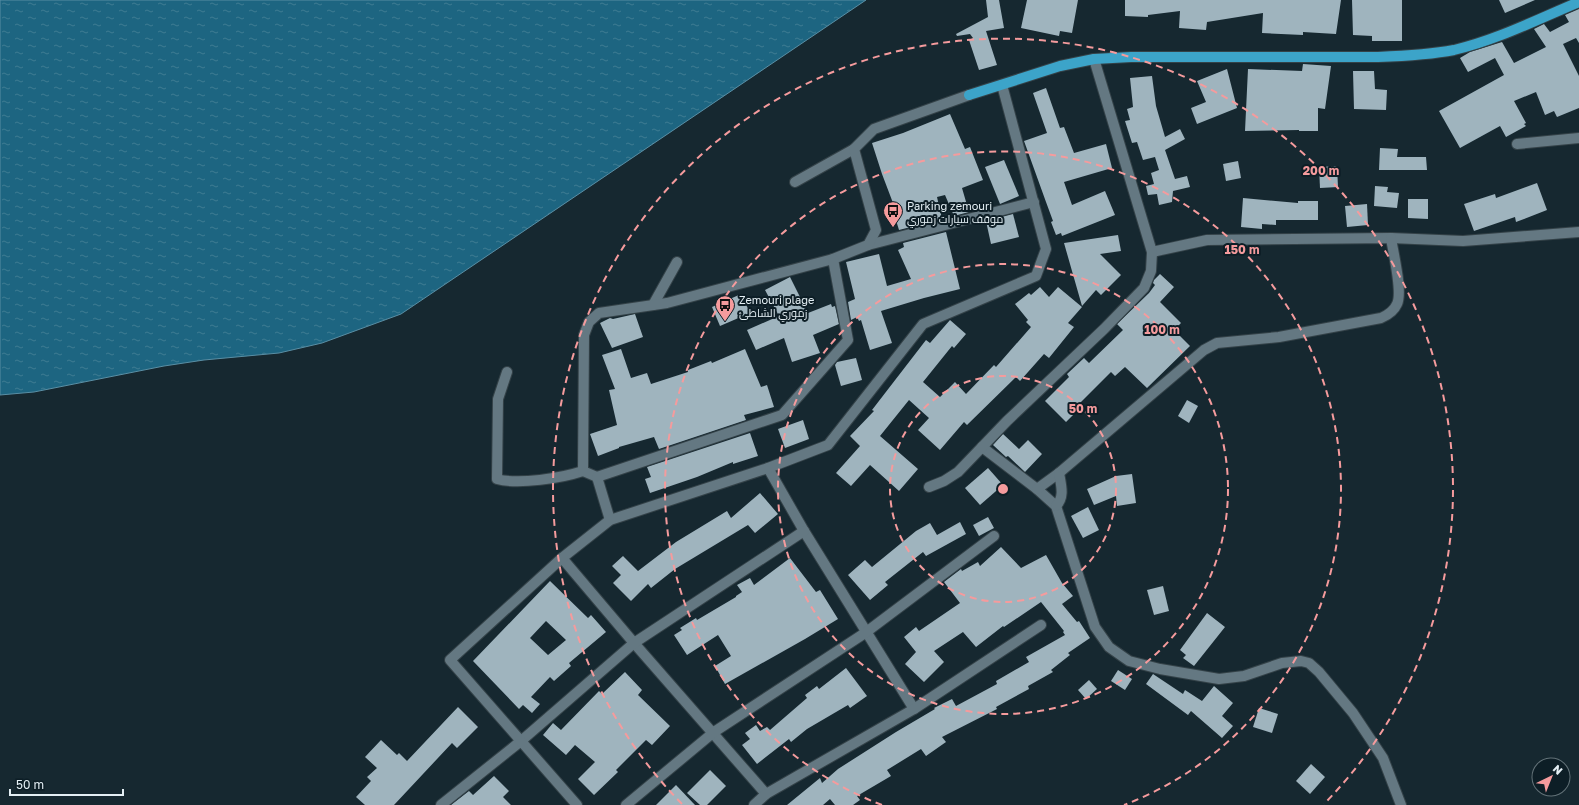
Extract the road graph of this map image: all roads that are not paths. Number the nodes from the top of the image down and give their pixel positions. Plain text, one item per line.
1 (1579, 2) edge
2 (1094, 59) junction
3 (1002, 85) junction
4 (969, 95) joint
5 (1579, 138) edge
6 (1517, 144) dead end
7 (854, 149) junction
8 (795, 182) dead end
9 (1034, 202) junction
10 (1579, 232) edge
11 (1391, 238) junction
12 (868, 245) junction
13 (1152, 252) junction
14 (833, 259) junction
15 (677, 262) dead end
16 (653, 305) junction
17 (507, 372) dead end
18 (982, 447) junction
19 (768, 468) junction
20 (583, 471) junction
21 (1059, 473) junction
22 (597, 477) junction
23 (929, 487) dead end
24 (1037, 489) junction
25 (1056, 506) junction
26 (610, 520) junction
27 (804, 531) junction
28 (994, 536) dead end
29 (562, 558) junction
30 (1041, 625) dead end
31 (865, 633) junction
32 (634, 643) junction
33 (914, 709) junction
34 (714, 732) junction
35 (521, 741) junction
36 (766, 794) junction
37 (441, 805) edge
38 (578, 805) edge
39 (626, 805) edge
40 (754, 805) edge
41 (1401, 805) edge

1 - 2 main road
2 - 3 main road
2 - 13 street
3 - 4 main road
3 - 9 street
4 - 7 street
5 - 6 street
7 - 8 street
7 - 12 street
9 - 12 street
9 - 19 street
10 - 11 street
11 - 13 street
11 - 21 street
12 - 14 street
13 - 18 street
14 - 16 street
14 - 22 street
15 - 16 street
16 - 20 street
17 - 20 street
18 - 23 street
18 - 24 street
19 - 26 street
19 - 27 street
20 - 22 street
21 - 24 street
21 - 25 street
22 - 26 street
24 - 25 street
25 - 41 street
26 - 29 street
27 - 31 street
27 - 32 street
28 - 31 street
29 - 32 street
29 - 35 street
30 - 33 street
31 - 33 street
31 - 34 street
32 - 34 street
32 - 35 street
33 - 36 street
34 - 36 street
34 - 39 street
35 - 37 street
35 - 38 street
36 - 40 street

